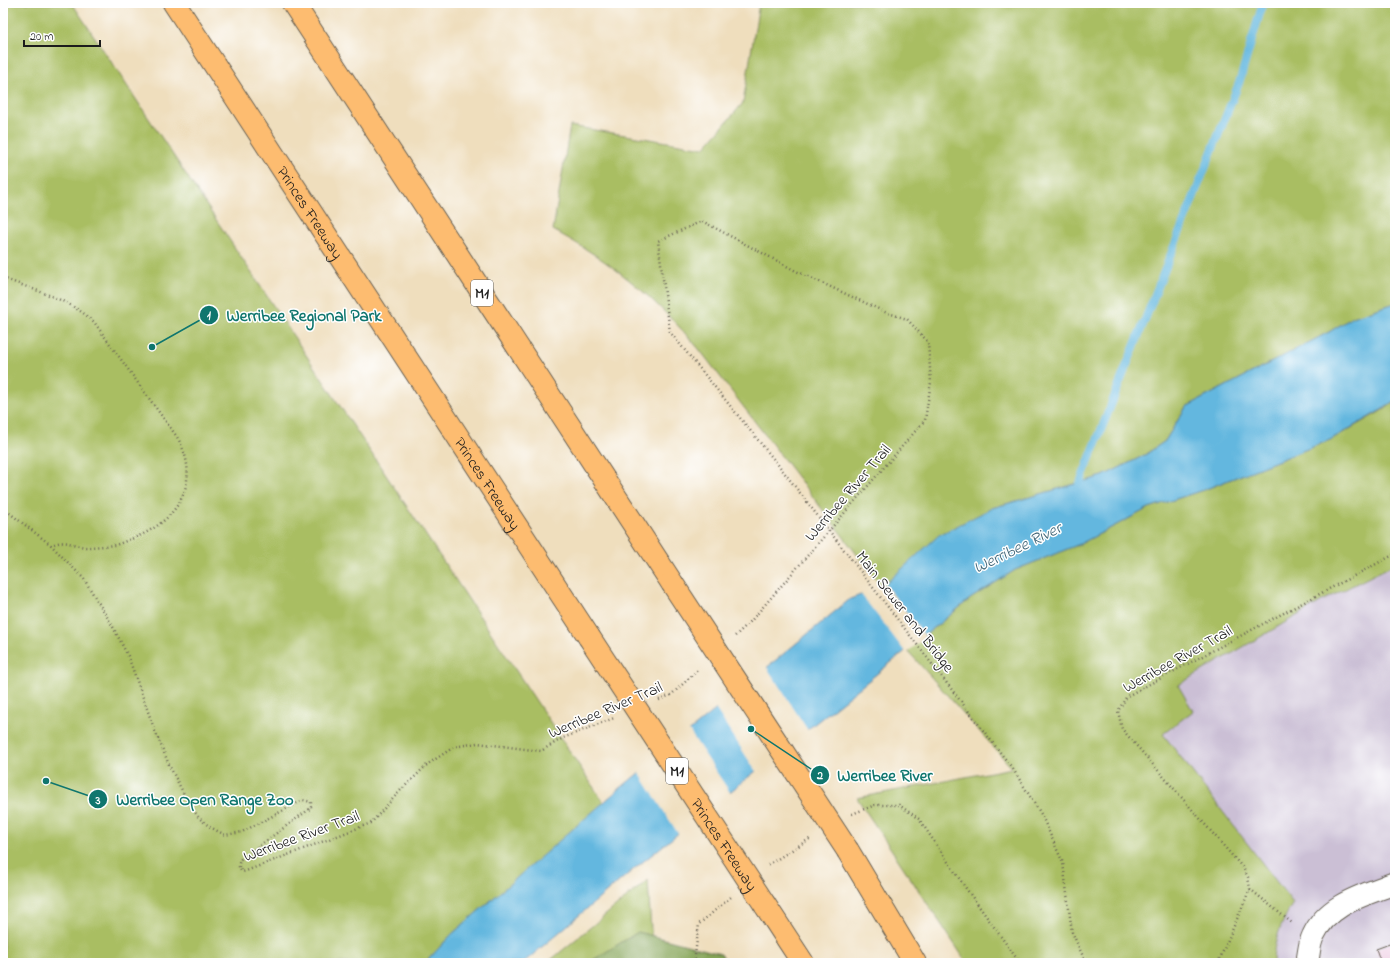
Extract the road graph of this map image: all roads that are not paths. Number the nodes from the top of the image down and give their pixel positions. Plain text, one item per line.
1 (174, 3) edge
2 (292, 3) edge
3 (1395, 884) edge
4 (803, 963) edge
5 (915, 963) edge
6 (1307, 963) edge

1 - 4 highway, Princes Freeway / M1, bridge
2 - 5 highway, M1, bridge
3 - 6 street

